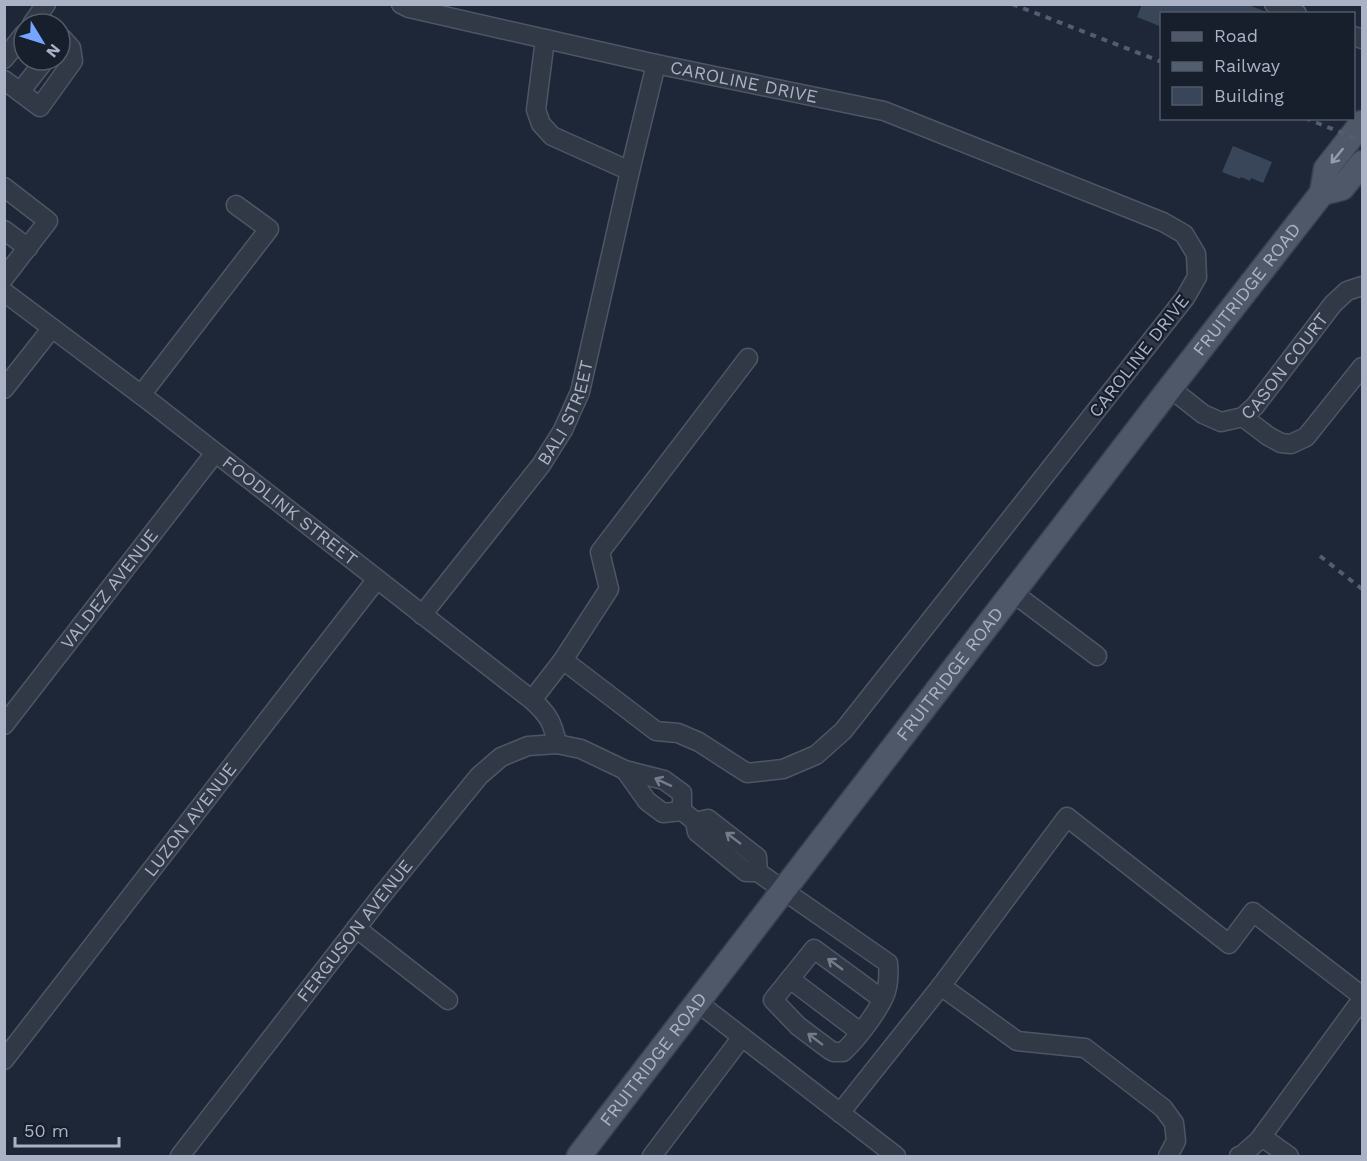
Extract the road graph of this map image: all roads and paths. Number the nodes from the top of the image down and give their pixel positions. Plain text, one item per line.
1 (401, 4) edge
2 (1274, 4) edge
3 (1292, 12) edge
4 (545, 39) junction
5 (656, 64) junction
6 (36, 72) edge
7 (66, 72) edge
8 (4, 80) edge
9 (20, 92) junction
10 (1362, 123) edge
11 (1362, 163) edge
12 (630, 171) junction
13 (4, 187) edge
14 (1322, 193) junction
15 (236, 205) dead end
16 (4, 230) edge
17 (28, 248) junction
18 (4, 278) edge
19 (1362, 286) edge
20 (4, 292) edge
21 (52, 328) junction
22 (748, 358) dead end
23 (1362, 368) edge
24 (1170, 388) junction
25 (4, 389) edge
26 (141, 395) junction
27 (1243, 417) junction
28 (215, 453) junction
29 (377, 579) junction
30 (1012, 592) junction
31 (422, 615) junction
32 (1097, 656) dead end
33 (563, 660) junction
34 (532, 700) junction
35 (4, 725) edge
36 (557, 744) junction
37 (625, 771) junction
38 (688, 816) junction
39 (783, 890) junction
40 (356, 928) junction
41 (790, 979) junction
42 (941, 986) junction
43 (1362, 996) edge
44 (882, 999) junction
45 (448, 1000) dead end
46 (697, 1002) junction
47 (1362, 1004) edge
48 (860, 1032) junction
49 (742, 1037) junction
50 (4, 1060) edge
51 (840, 1113) junction
52 (1262, 1137) junction
53 (180, 1156) edge
54 (579, 1156) edge
55 (652, 1156) edge
56 (896, 1156) edge
57 (1168, 1156) edge
58 (1239, 1156) edge
59 (1289, 1156) edge

1 - 4 street, CAROLINE DRIVE
2 - 3 street
4 - 5 street, CAROLINE DRIVE
4 - 12 street
5 - 12 street, BALI STREET
5 - 33 street, CAROLINE DRIVE
6 - 9 street
7 - 9 street
8 - 9 street
10 -> 14 main road, FRUITRIDGE ROAD
11 - 14 main road, FRUITRIDGE ROAD
12 - 31 street, BALI STREET
13 - 17 street
14 - 24 main road, FRUITRIDGE ROAD
15 - 26 street
16 - 17 street
17 - 18 street
19 - 27 street, CASON COURT
20 - 21 street, FOODLINK STREET
21 - 25 street
21 - 26 street, FOODLINK STREET
22 - 33 street
23 - 27 street
24 - 27 street, CASON COURT
24 - 30 main road, FRUITRIDGE ROAD
26 - 28 street, FOODLINK STREET
28 - 29 street, FOODLINK STREET
28 - 35 street, VALDEZ AVENUE
29 - 31 street, FOODLINK STREET
29 - 50 street, LUZON AVENUE
30 - 32 street
30 - 39 main road, FRUITRIDGE ROAD
31 - 34 street, FOODLINK STREET
33 - 34 street
34 - 36 street, FOODLINK STREET
36 - 37 street, FERGUSON AVENUE
36 - 40 street, FERGUSON AVENUE
37 - 38 street
38 -> 37 street
38 - 39 street
39 - 44 street
39 - 46 main road, FRUITRIDGE ROAD
40 - 45 street
40 - 53 street, FERGUSON AVENUE
44 -> 41 street
41 - 48 street
48 -> 41 street
42 - 43 street
42 - 51 street
42 - 57 street
44 - 48 street
46 - 49 street
46 - 54 main road, FRUITRIDGE ROAD
47 - 52 street
49 - 51 street
49 - 55 street
51 - 56 street
52 - 58 street
52 - 59 street

